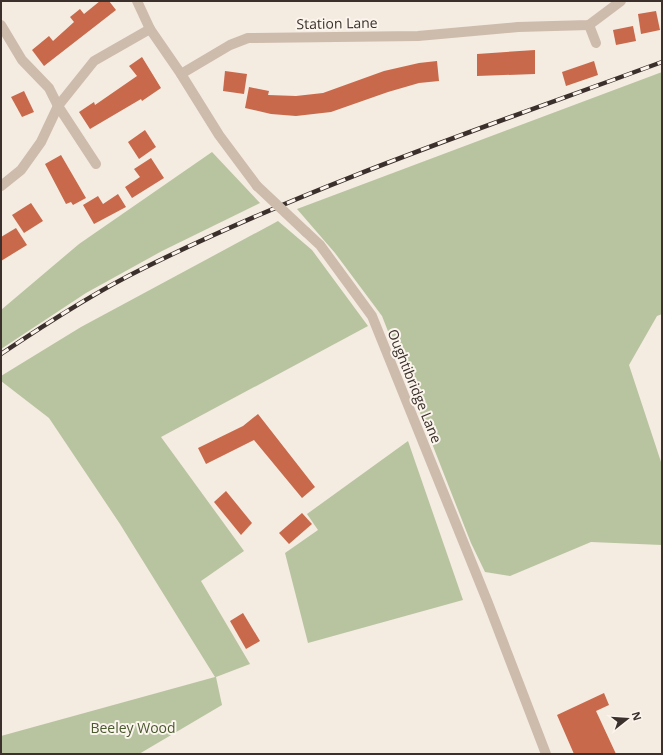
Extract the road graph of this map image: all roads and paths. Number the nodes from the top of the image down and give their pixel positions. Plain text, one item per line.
1 (137, 1) edge
2 (621, 1) edge
3 (1, 25) edge
4 (589, 25) junction
5 (150, 29) junction
6 (596, 44) dead end
7 (181, 74) junction
8 (58, 106) junction
9 (96, 164) dead end
10 (1, 186) edge
11 (546, 754) edge

1 - 5 street
2 - 4 street
3 - 8 street
4 - 6 street
4 - 7 street, Station Lane
5 - 7 street
5 - 8 street
7 - 11 street, Oughtibridge Lane, bridge
8 - 9 street
8 - 10 street

